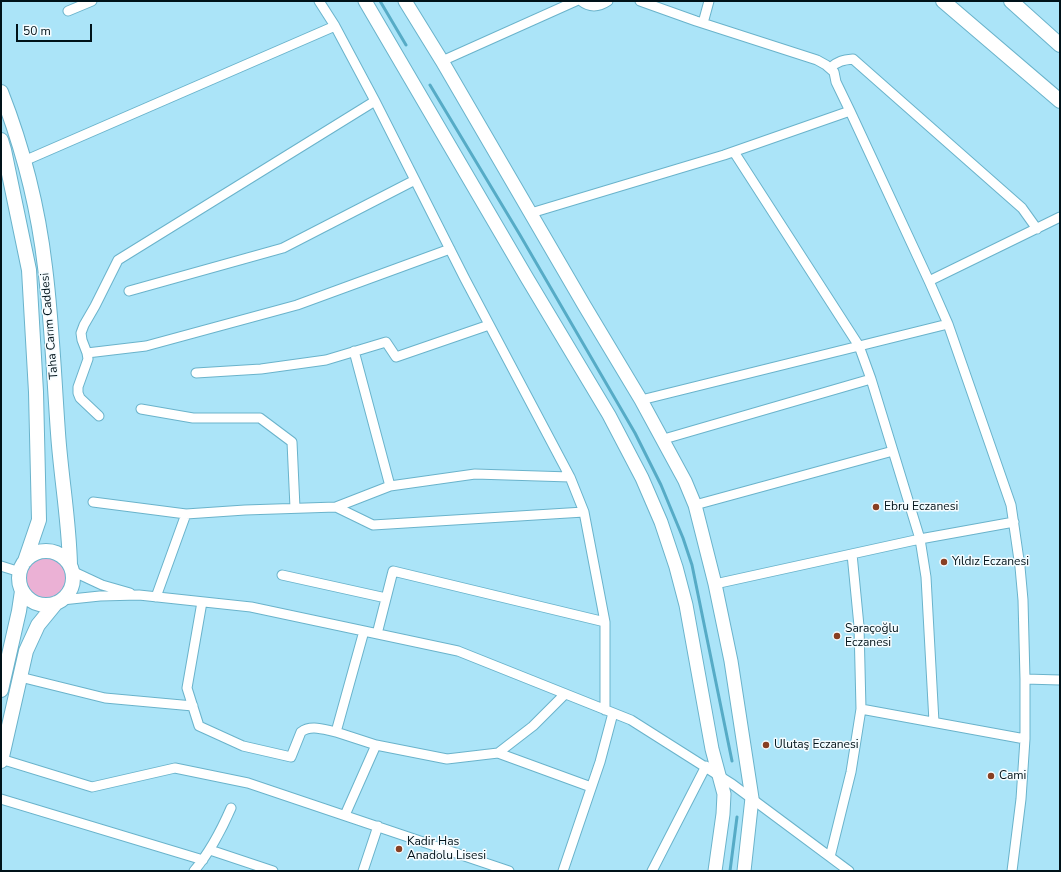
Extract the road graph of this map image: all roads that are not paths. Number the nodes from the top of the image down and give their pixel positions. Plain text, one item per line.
1 (92, 1) edge
2 (319, 1) edge
3 (365, 1) edge
4 (405, 1) edge
5 (576, 1) edge
6 (581, 1) edge
7 (608, 1) edge
8 (640, 1) edge
9 (709, 1) edge
10 (943, 1) edge
11 (1011, 1) edge
12 (68, 11) dead end
13 (703, 23) junction
14 (335, 26) junction
15 (1060, 45) edge
16 (442, 60) junction
17 (830, 68) junction
18 (1, 92) edge
19 (375, 101) junction
20 (1059, 101) edge
21 (850, 111) junction
22 (1, 140) edge
23 (734, 152) junction
24 (24, 161) junction
25 (415, 180) junction
26 (531, 214) junction
27 (1060, 217) edge
28 (1037, 229) junction
29 (450, 249) junction
30 (929, 281) junction
31 (129, 291) dead end
32 (948, 324) junction
33 (489, 325) junction
34 (859, 346) junction
35 (354, 351) junction
36 (87, 353) junction
37 (196, 373) dead end
38 (870, 379) junction
39 (642, 400) junction
40 (141, 410) dead end
41 (99, 416) dead end
42 (664, 439) junction
43 (893, 451) junction
44 (570, 477) junction
45 (390, 486) junction
46 (93, 502) dead end
47 (695, 505) junction
48 (336, 507) junction
49 (295, 508) junction
50 (584, 512) junction
51 (186, 514) junction
52 (1014, 522) junction
53 (920, 539) junction
54 (852, 554) junction
55 (1, 566) edge
56 (22, 566) junction
57 (71, 568) junction
58 (282, 575) dead end
59 (715, 584) junction
60 (22, 591) junction
61 (139, 595) junction
62 (156, 597) junction
63 (386, 598) junction
64 (59, 601) junction
65 (202, 602) junction
66 (605, 622) junction
67 (364, 631) junction
68 (377, 634) junction
69 (3, 673) edge
70 (20, 677) junction
71 (1025, 679) junction
72 (1060, 680) edge
73 (1, 690) edge
74 (565, 694) junction
75 (193, 706) junction
76 (861, 709) junction
77 (609, 711) junction
78 (934, 722) junction
79 (336, 732) junction
80 (1025, 739) junction
81 (376, 745) junction
82 (498, 753) junction
83 (1, 760) edge
84 (706, 766) junction
85 (719, 775) junction
86 (591, 787) junction
87 (752, 798) junction
88 (1, 799) edge
89 (232, 808) dead end
90 (345, 815) junction
91 (378, 826) junction
92 (210, 850) junction
93 (830, 857) junction
94 (203, 860) junction
95 (194, 871) edge
96 (273, 871) edge
97 (363, 871) edge
98 (509, 871) edge
99 (563, 871) edge
100 (652, 871) edge
101 (715, 871) edge
102 (744, 871) edge
103 (849, 871) edge
104 (1012, 871) edge

1 - 12 street
2 - 14 street
3 - 85 main road
4 - 16 main road
5 - 16 street
6 - 7 street
8 - 13 street
9 - 13 street
10 - 20 main road
11 - 15 main road
13 - 17 street
14 - 19 street
14 - 24 street
16 - 26 main road
17 - 21 street
17 - 28 street
18 - 24 main road, Taha Carım Caddesi
19 - 25 street
19 - 36 street
21 - 23 street
21 - 30 street
22 - 56 main road, Taha Carım Caddesi
23 - 26 street
23 - 34 street
24 - 57 main road, Taha Carım Caddesi
25 - 29 street
25 - 31 street
26 - 39 main road
27 - 28 street
28 - 30 street
29 - 33 street
29 - 36 street
30 - 32 street
32 - 34 street
32 - 52 street
33 - 35 street
33 - 44 street
34 - 38 street
34 - 39 street
35 - 37 street
35 - 45 street
36 - 41 street
38 - 42 street
38 - 43 street
39 - 42 main road
40 - 49 street
42 - 47 main road
43 - 47 street
43 - 53 street
44 - 45 street
44 - 50 street
45 - 48 street
46 - 51 street
47 - 59 main road
48 - 49 street
48 - 50 street
49 - 51 street
50 - 66 street
51 - 62 street
52 - 53 street
52 - 71 street
53 - 54 street
53 - 78 street
54 - 59 street
54 - 76 street
55 - 56 street
56 - 57 main road
56 - 60 main road
57 - 61 street
57 - 64 main road
58 - 63 street
59 - 87 main road
60 - 64 main road
60 - 69 main road
61 - 62 street
61 - 64 street
62 - 65 street
63 - 66 street
63 - 68 street
64 - 70 main road
65 - 67 street
65 - 75 street
66 - 77 street
67 - 68 street
67 - 79 street
68 - 74 street
69 - 73 main road
70 - 75 street
70 - 83 main road
71 - 72 street
71 - 80 street
74 - 77 street
74 - 82 street
75 - 79 street
76 - 78 street
76 - 93 street
77 - 84 street
77 - 86 street
78 - 80 street
79 - 81 street
80 - 104 street
81 - 82 street
81 - 90 street
82 - 86 street
83 - 90 street
84 - 85 street
84 - 100 street
85 - 87 street
85 - 101 main road
86 - 99 street
87 - 93 street
87 - 102 main road
88 - 94 street
89 - 92 street
90 - 91 street
91 - 97 street
91 - 98 street
92 - 94 street
92 - 96 street
93 - 103 street
94 - 95 street

